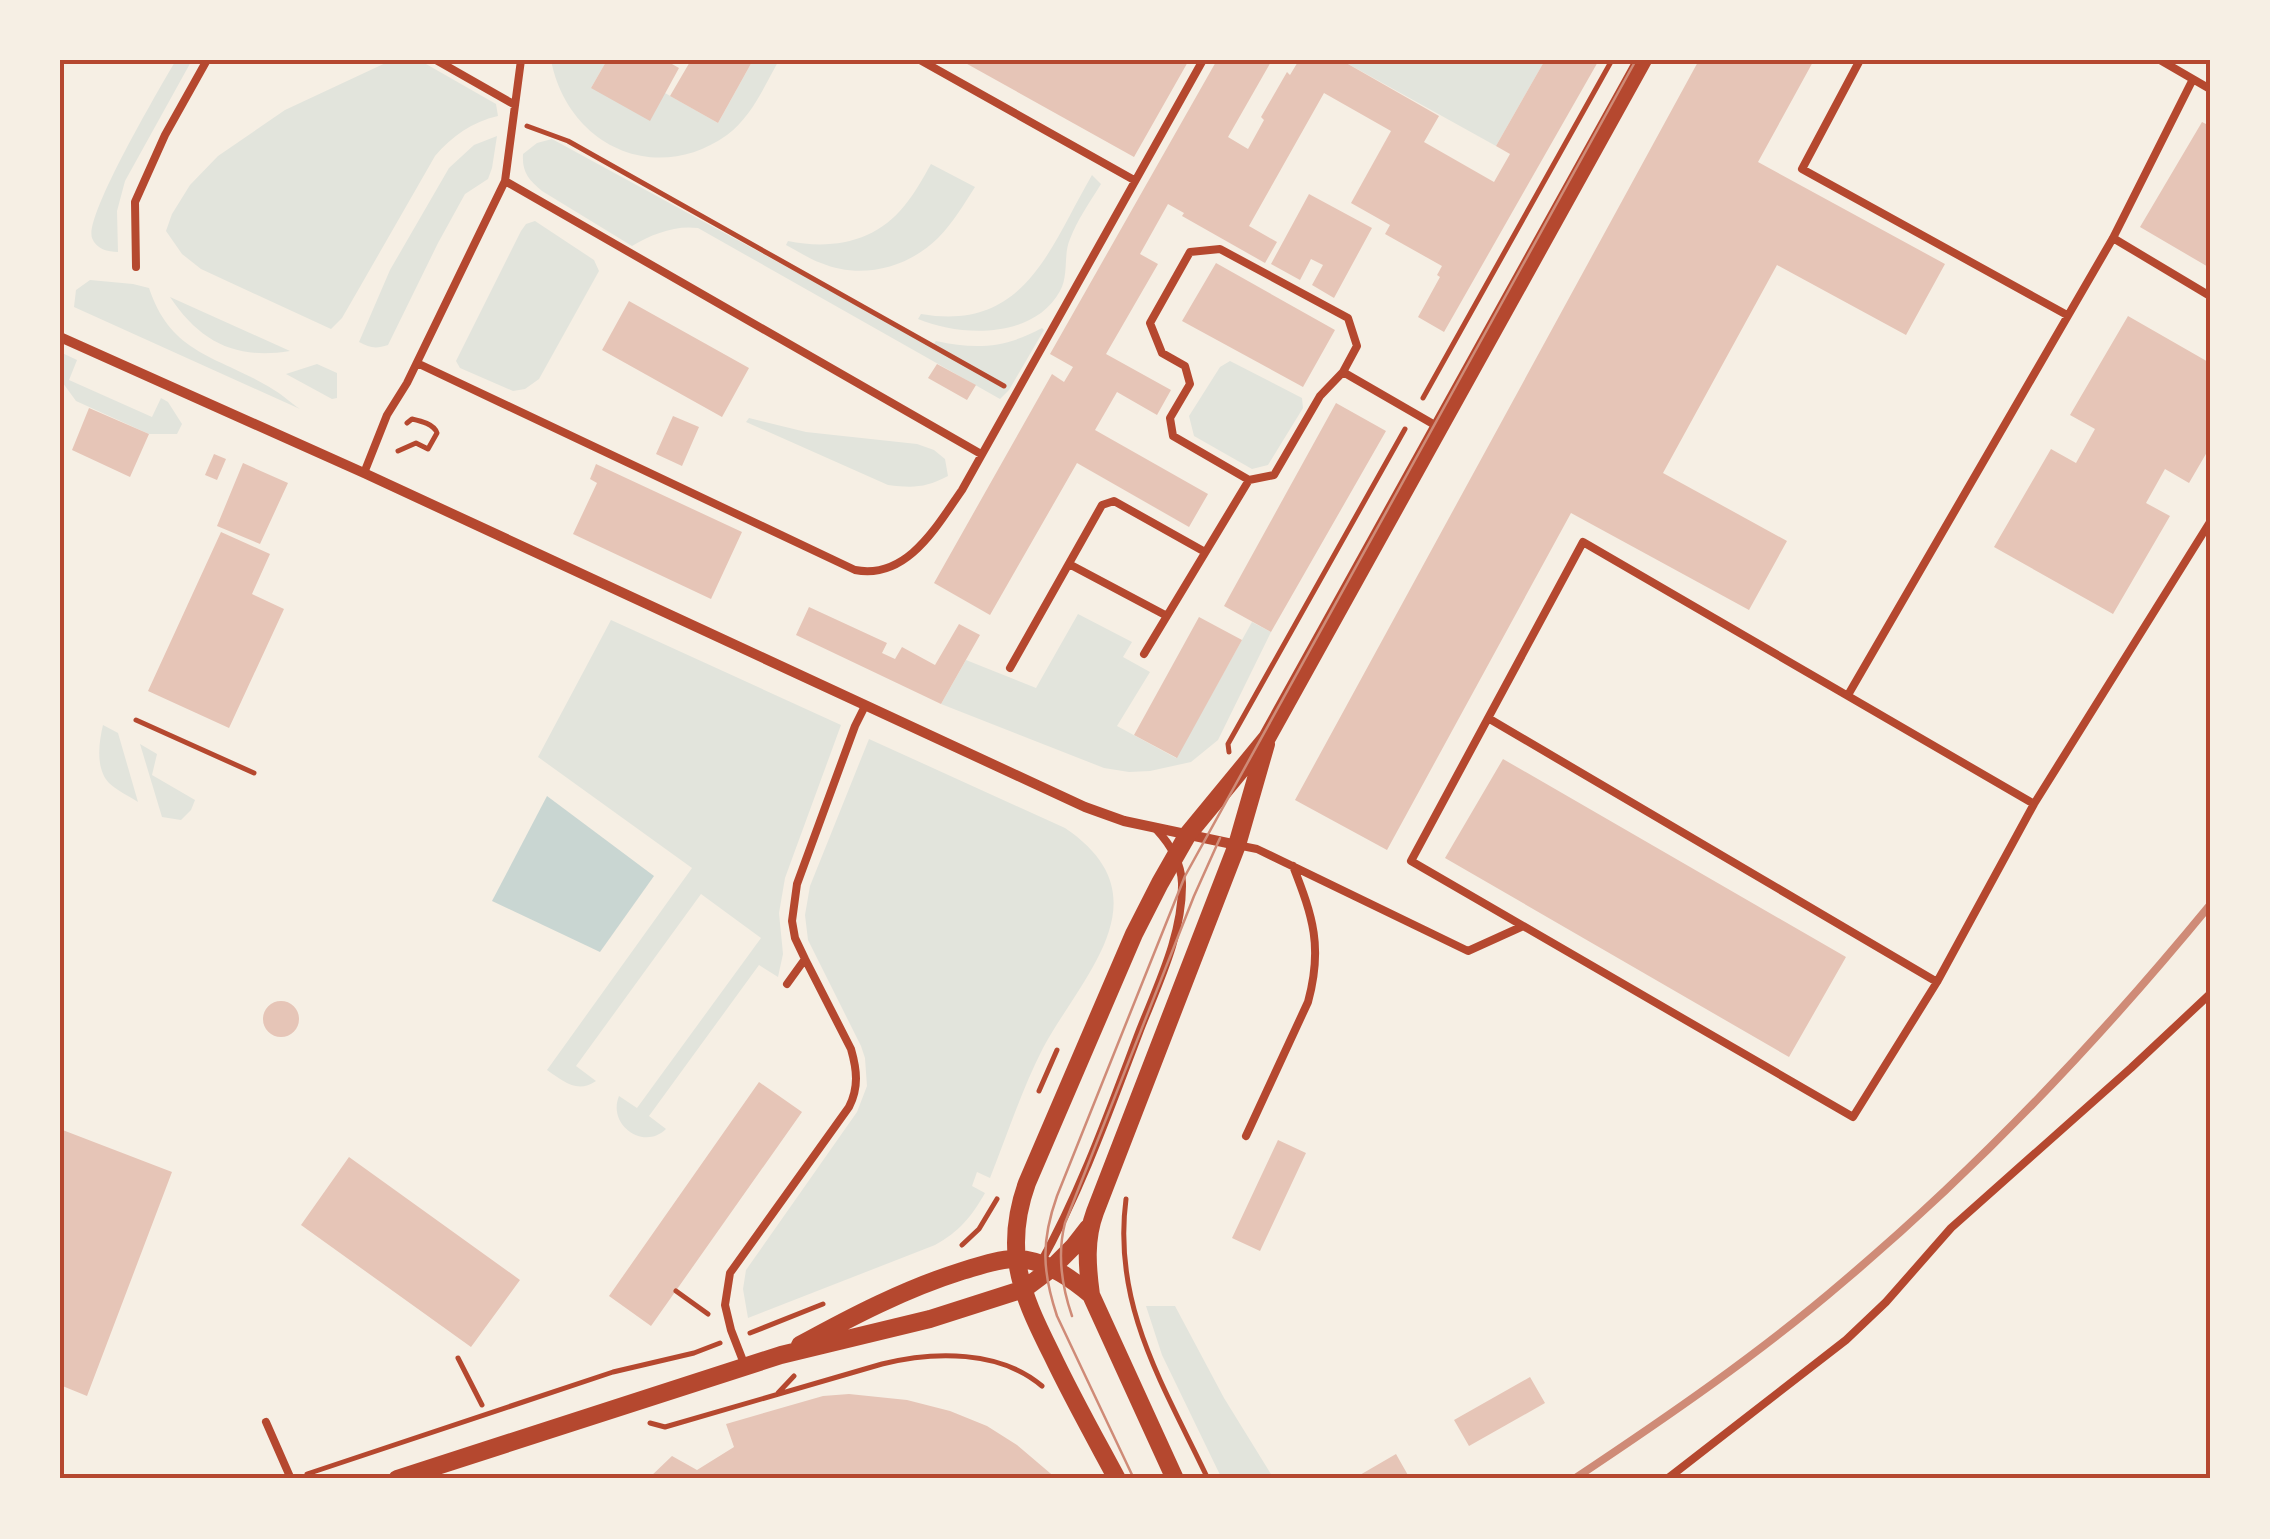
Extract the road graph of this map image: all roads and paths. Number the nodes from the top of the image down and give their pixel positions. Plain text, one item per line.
1 (207, 60) edge
2 (436, 60) edge
3 (521, 60) edge
4 (920, 60) edge
5 (1203, 60) edge
6 (1644, 60) edge
7 (1860, 60) edge
8 (2160, 60) edge
9 (2193, 79) junction
10 (2210, 89) edge
11 (515, 105) junction
12 (513, 122) junction
13 (1134, 180) junction
14 (505, 181) junction
15 (2114, 238) junction
16 (136, 266) dead end
17 (2210, 296) edge
18 (2068, 315) junction
19 (60, 337) edge
20 (417, 362) junction
21 (1343, 372) junction
22 (1016, 393) junction
23 (407, 423) dead end
24 (1440, 428) junction
25 (398, 451) dead end
26 (981, 454) junction
27 (364, 472) junction
28 (1249, 480) junction
29 (2210, 522) edge
30 (1205, 552) junction
31 (1069, 564) junction
32 (1167, 616) junction
33 (1144, 654) dead end
34 (1010, 668) dead end
35 (1848, 695) junction
36 (866, 706) junction
37 (1488, 718) junction
38 (136, 720) dead end
39 (1267, 738) junction
40 (254, 773) dead end
41 (2034, 804) junction
42 (1154, 826) junction
43 (1188, 834) junction
44 (1238, 845) junction
45 (1176, 854) junction
46 (1293, 866) junction
47 (1521, 927) junction
48 (805, 960) junction
49 (1937, 982) junction
50 (787, 984) dead end
51 (2210, 994) edge
52 (1061, 1043) dead end
53 (1039, 1092) dead end
54 (1246, 1136) dead end
55 (1002, 1188) dead end
56 (1126, 1198) dead end
57 (1091, 1224) junction
58 (952, 1252) dead end
59 (1017, 1258) junction
60 (1046, 1266) junction
61 (1024, 1289) junction
62 (676, 1290) dead end
63 (1091, 1295) junction
64 (826, 1304) dead end
65 (732, 1334) junction
66 (780, 1356) junction
67 (458, 1358) dead end
68 (745, 1366) junction
69 (1048, 1392) dead end
70 (482, 1406) dead end
71 (266, 1422) dead end
72 (665, 1426) dead end
73 (292, 1479) edge
74 (398, 1479) edge
75 (1116, 1479) edge
76 (1175, 1479) edge
77 (1208, 1479) edge
78 (1667, 1479) edge

1 - 16 lane
2 - 11 lane
3 - 11 lane
4 - 13 lane
5 - 13 lane
6 - 24 street
7 - 18 lane
8 - 9 lane
9 - 10 lane
9 - 15 lane
11 - 12 lane
12 - 14 lane
12 - 22 path
13 - 22 lane
14 - 20 lane
14 - 26 lane
15 - 17 lane
15 - 18 lane
18 - 35 lane
19 - 27 street
20 - 26 lane
20 - 27 lane
21 - 24 lane
21 - 28 lane
21 - 28 lane
22 - 26 lane
23 - 25 path
24 - 39 street
27 - 36 street
28 - 30 lane
29 - 41 lane
30 - 31 lane
30 - 32 lane
31 - 32 lane
31 - 34 lane
32 - 33 lane
35 - 37 lane
35 - 41 lane
36 - 42 street
36 - 48 lane
37 - 47 lane
37 - 49 lane
38 - 40 path
39 - 43 street
39 - 44 street
41 - 49 lane
42 - 43 street
42 - 45 lane
43 - 44 street
43 - 45 street
44 - 46 lane
44 - 57 street
45 - 59 street
45 - 60 lane
46 - 47 lane
46 - 54 lane
47 - 49 lane
48 - 50 lane
48 - 65 lane
51 - 78 lane
52 - 53 path
55 - 58 path
56 - 77 path
57 - 60 street
57 - 63 street
59 - 60 street
59 - 61 street
59 - 66 street
60 - 61 street
60 - 63 street
61 - 66 street
61 - 75 street
62 - 65 path
63 - 76 street
64 - 65 path
65 - 68 lane
65 - 73 path
66 - 68 street
67 - 70 path
68 - 74 street
69 - 72 path
71 - 73 lane

